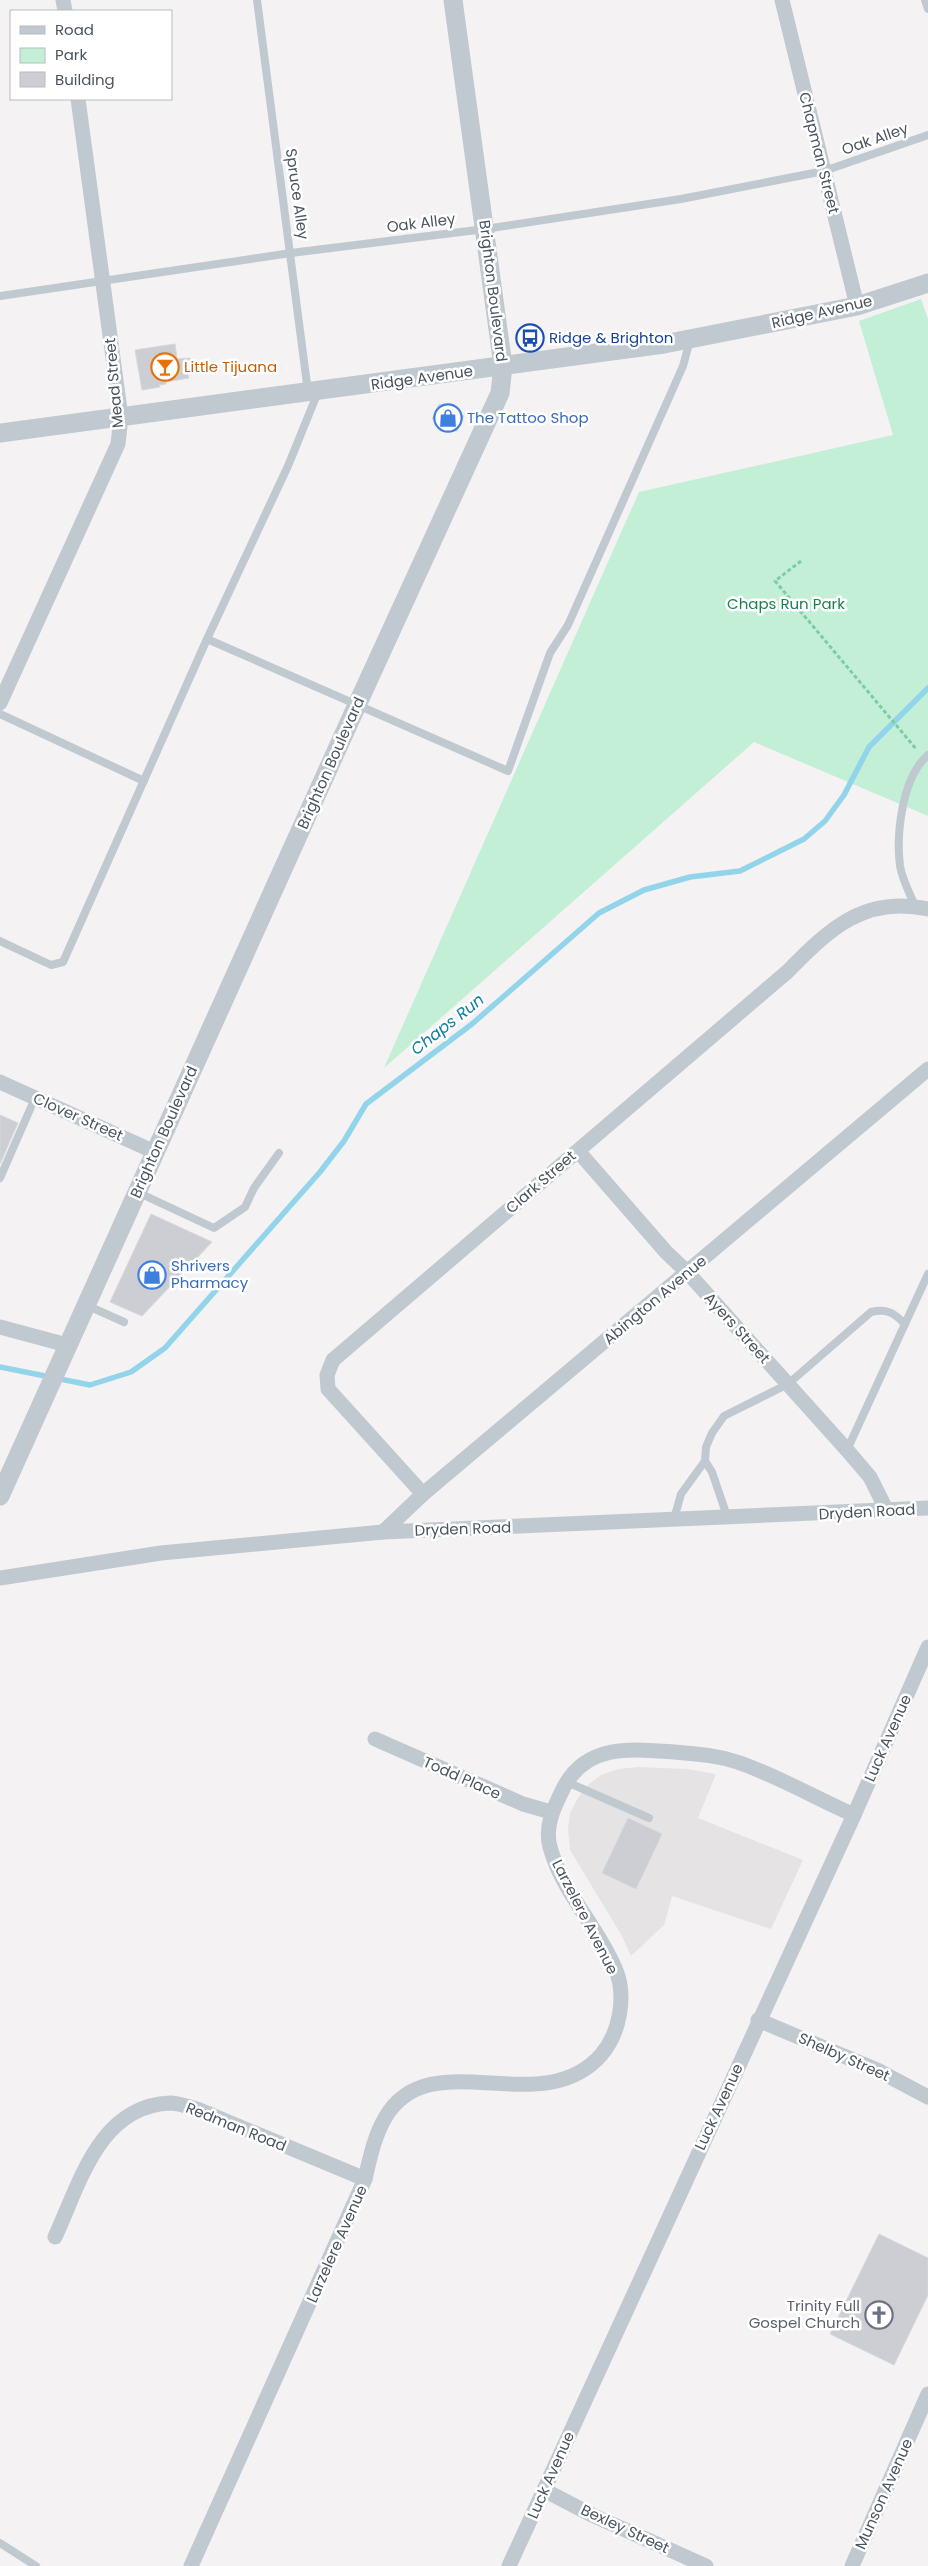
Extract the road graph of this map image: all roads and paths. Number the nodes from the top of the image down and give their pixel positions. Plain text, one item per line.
1 (256, 0) edge
2 (452, 0) edge
3 (782, 0) edge
4 (925, 0) edge
5 (928, 10) edge
6 (78, 100) edge
7 (928, 135) edge
8 (824, 170) junction
9 (485, 229) junction
10 (291, 252) junction
11 (103, 280) junction
12 (928, 282) edge
13 (0, 296) edge
14 (857, 306) junction
15 (690, 340) junction
16 (503, 366) junction
17 (313, 392) junction
18 (121, 418) junction
19 (0, 433) edge
20 (801, 561) dead end
21 (207, 639) junction
22 (0, 703) edge
23 (357, 704) junction
24 (0, 714) edge
25 (907, 741) dead end
26 (928, 755) edge
27 (144, 780) junction
28 (922, 908) edge
29 (0, 941) edge
30 (928, 1068) edge
31 (0, 1082) edge
32 (35, 1098) junction
33 (578, 1151) junction
34 (155, 1152) junction
35 (279, 1154) dead end
36 (0, 1178) edge
37 (137, 1192) junction
38 (688, 1272) junction
39 (928, 1274) edge
40 (86, 1305) junction
41 (124, 1322) dead end
42 (905, 1324) junction
43 (0, 1327) edge
44 (68, 1345) junction
45 (788, 1384) junction
46 (847, 1450) junction
47 (705, 1461) junction
48 (423, 1494) junction
49 (0, 1496) edge
50 (928, 1508) edge
51 (887, 1511) junction
52 (728, 1518) junction
53 (674, 1520) junction
54 (383, 1532) junction
55 (0, 1578) edge
56 (928, 1647) edge
57 (375, 1739) dead end
58 (567, 1782) junction
59 (551, 1812) junction
60 (854, 1815) junction
61 (649, 1818) dead end
62 (758, 2020) junction
63 (928, 2097) edge
64 (365, 2179) junction
65 (55, 2238) dead end
66 (928, 2394) edge
67 (544, 2490) junction
68 (0, 2543) edge
69 (36, 2566) edge
70 (191, 2566) edge
71 (509, 2566) edge
72 (706, 2566) edge
73 (852, 2566) edge

1 - 10 lane, Spruce Alley
2 - 9 street, Brighton Boulevard
3 - 8 street, Chapman Street
4 - 5 lane
6 - 11 street, Mead Street
7 - 8 lane, Oak Alley
8 - 9 lane, Oak Alley
8 - 14 street, Chapman Street
9 - 10 lane, Oak Alley
9 - 16 street, Brighton Boulevard
10 - 11 lane, Oak Alley
10 - 17 lane, Spruce Alley
11 - 13 lane, Oak Alley
11 - 18 street, Mead Street
12 - 14 street, Ridge Avenue
14 - 15 street, Ridge Avenue
15 - 16 street, Ridge Avenue
15 - 23 lane
16 - 17 street, Ridge Avenue
16 - 23 street, Brighton Boulevard
17 - 18 street, Ridge Avenue
17 - 21 lane
18 - 19 street, Ridge Avenue
18 - 22 street, Mead Street
20 - 25 path
21 - 23 lane
21 - 27 lane
23 - 34 street, Brighton Boulevard
24 - 27 lane
26 - 28 lane
27 - 29 lane
28 - 33 street, Clark Street
30 - 38 street, Abington Avenue
31 - 32 street, Clover Street
32 - 34 street, Clover Street
32 - 36 lane
33 - 38 street, Ayers Street
33 - 48 street, Clark Street
34 - 37 street, Brighton Boulevard
35 - 37 lane
37 - 40 street, Brighton Boulevard
38 - 45 street, Ayers Street
38 - 48 street, Abington Avenue
39 - 42 lane
40 - 41 lane
40 - 44 street, Brighton Boulevard
42 - 45 lane
42 - 46 lane
43 - 44 street
44 - 49 street, Brighton Boulevard
45 - 46 street, Ayers Street
45 - 47 lane
46 - 51 street, Ayers Street
47 - 52 lane
47 - 53 lane
48 - 54 street, Abington Avenue
50 - 51 street, Dryden Road
51 - 52 street, Dryden Road
52 - 53 street, Dryden Road
53 - 54 street, Dryden Road
54 - 55 street, Dryden Road
56 - 60 street, Luck Avenue
57 - 59 street, Todd Place
58 - 59 street, Larzelere Avenue
58 - 60 street, Larzelere Avenue
58 - 61 lane
59 - 64 street, Larzelere Avenue
60 - 62 street, Luck Avenue
62 - 63 street, Shelby Street
62 - 67 street, Luck Avenue
64 - 65 street, Redman Road
64 - 70 street, Larzelere Avenue
66 - 73 street, Munson Avenue
67 - 71 street, Luck Avenue
67 - 72 street, Bexley Street
68 - 69 lane

